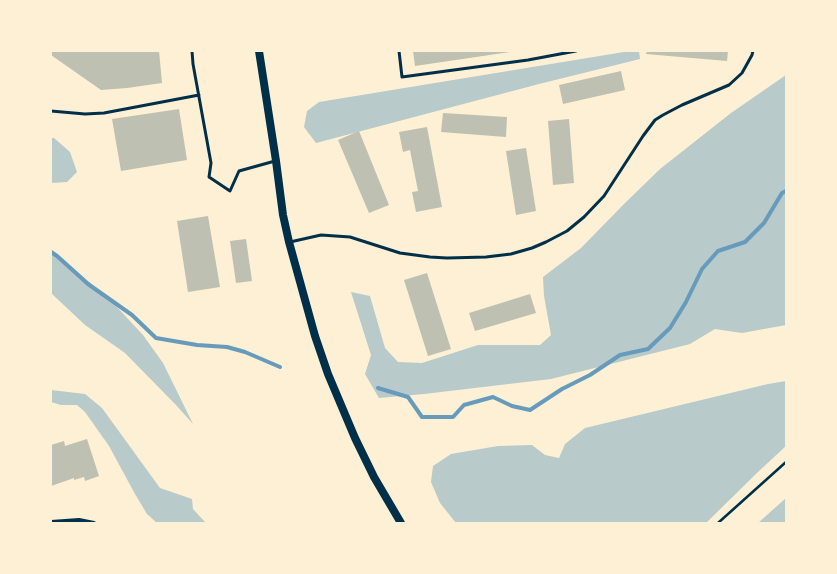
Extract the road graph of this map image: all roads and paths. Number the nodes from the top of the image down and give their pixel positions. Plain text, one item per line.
1 (192, 51) edge
2 (259, 51) edge
3 (399, 51) edge
4 (576, 51) edge
5 (753, 51) edge
6 (199, 95) junction
7 (51, 110) edge
8 (276, 161) junction
9 (289, 242) junction
10 (786, 462) edge
11 (51, 522) edge
12 (94, 523) edge
13 (401, 523) edge
14 (718, 523) edge

1 - 6 lane
2 - 8 main road
3 - 4 lane
5 - 9 lane
6 - 7 lane
6 - 8 lane
8 - 9 main road
9 - 13 main road
10 - 14 path
11 - 12 street

